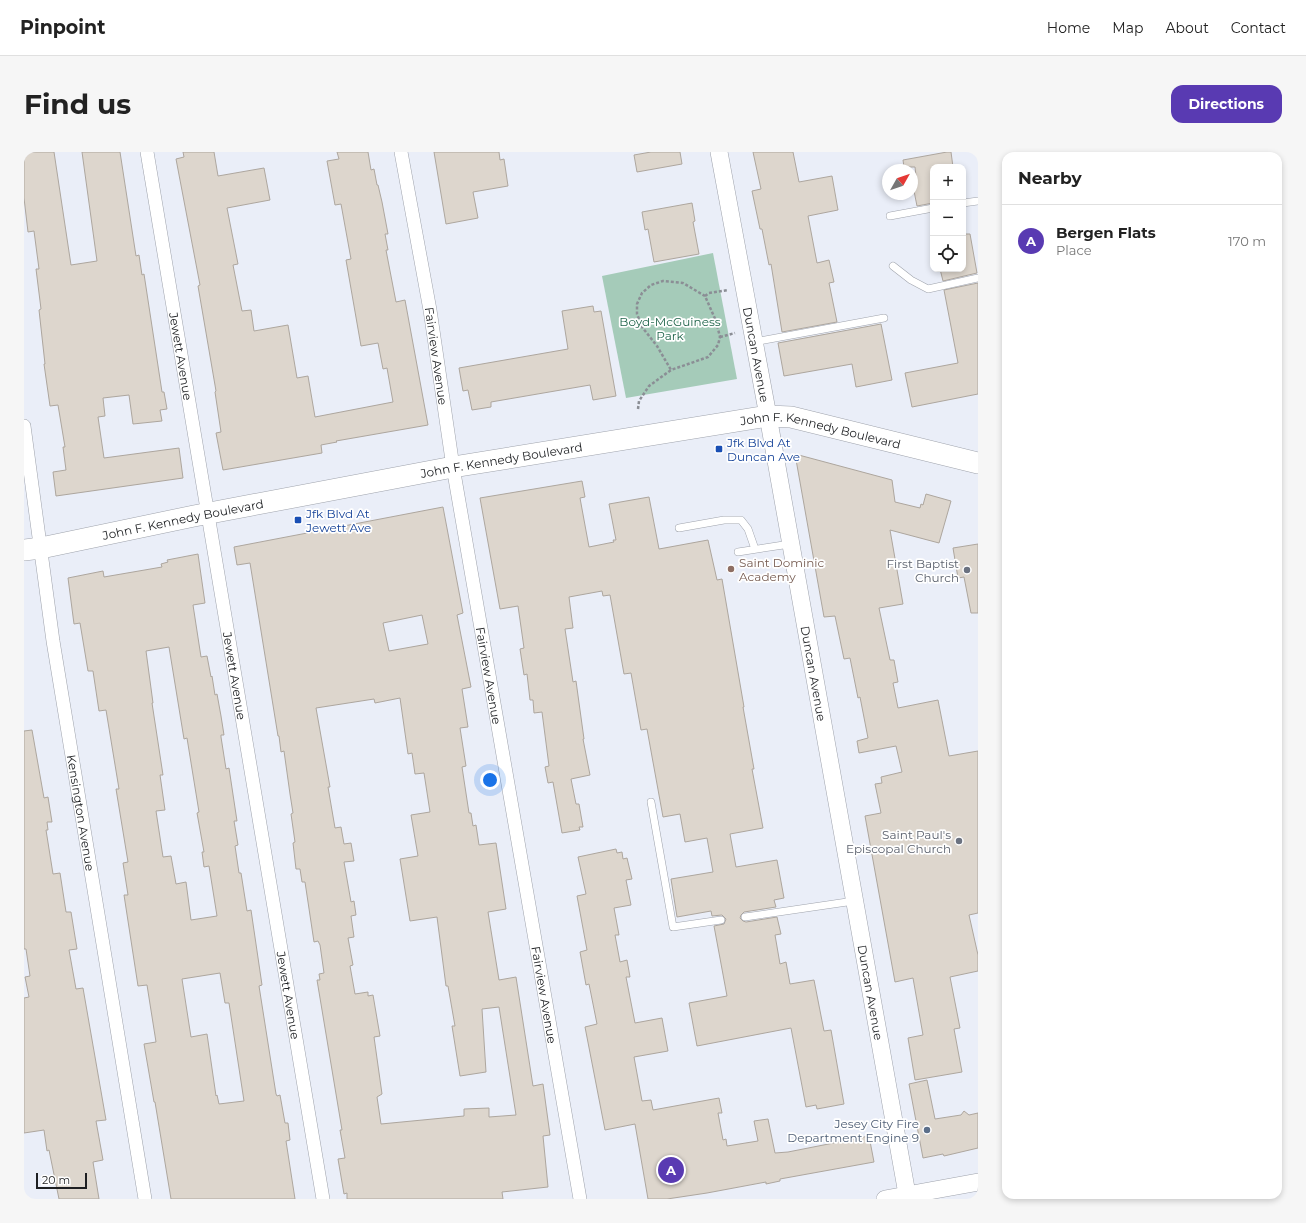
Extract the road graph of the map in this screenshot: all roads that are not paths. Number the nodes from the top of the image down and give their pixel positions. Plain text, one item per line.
1 (147, 152) edge
2 (401, 152) edge
3 (719, 152) edge
4 (978, 200) edge
5 (966, 202) edge
6 (930, 209) edge
7 (890, 216) dead end
8 (893, 266) dead end
9 (978, 278) edge
10 (884, 318) dead end
11 (753, 342) junction
12 (768, 416) junction
13 (24, 426) edge
14 (978, 463) edge
15 (454, 467) junction
16 (207, 513) junction
17 (679, 528) dead end
18 (790, 544) junction
19 (33, 549) edge
20 (755, 549) junction
21 (738, 552) dead end
22 (651, 802) dead end
23 (855, 901) junction
24 (745, 917) dead end
25 (721, 920) dead end
26 (978, 1182) edge
27 (907, 1194) junction
28 (145, 1199) edge
29 (323, 1199) edge
30 (580, 1199) edge
31 (885, 1199) edge

1 - 16 street, Jewett Avenue
2 - 15 street, Fairview Avenue
3 - 11 street, Duncan Avenue
4 - 5 lane
6 - 7 lane
8 - 9 lane
10 - 11 lane
11 - 12 street, Duncan Avenue
12 - 14 main road, John F. Kennedy Boulevard
12 - 15 main road, John F. Kennedy Boulevard
12 - 18 street, Duncan Avenue
13 - 19 street, Kensington Avenue
15 - 16 main road, John F. Kennedy Boulevard
15 - 30 street, Fairview Avenue
16 - 19 main road, John F. Kennedy Boulevard
16 - 29 street, Jewett Avenue
17 - 20 lane
18 - 20 lane
18 - 23 street, Duncan Avenue
19 - 28 street, Kensington Avenue
20 - 21 lane
22 - 25 lane
23 - 24 lane
23 - 27 street, Duncan Avenue
26 - 27 street
27 - 31 street

